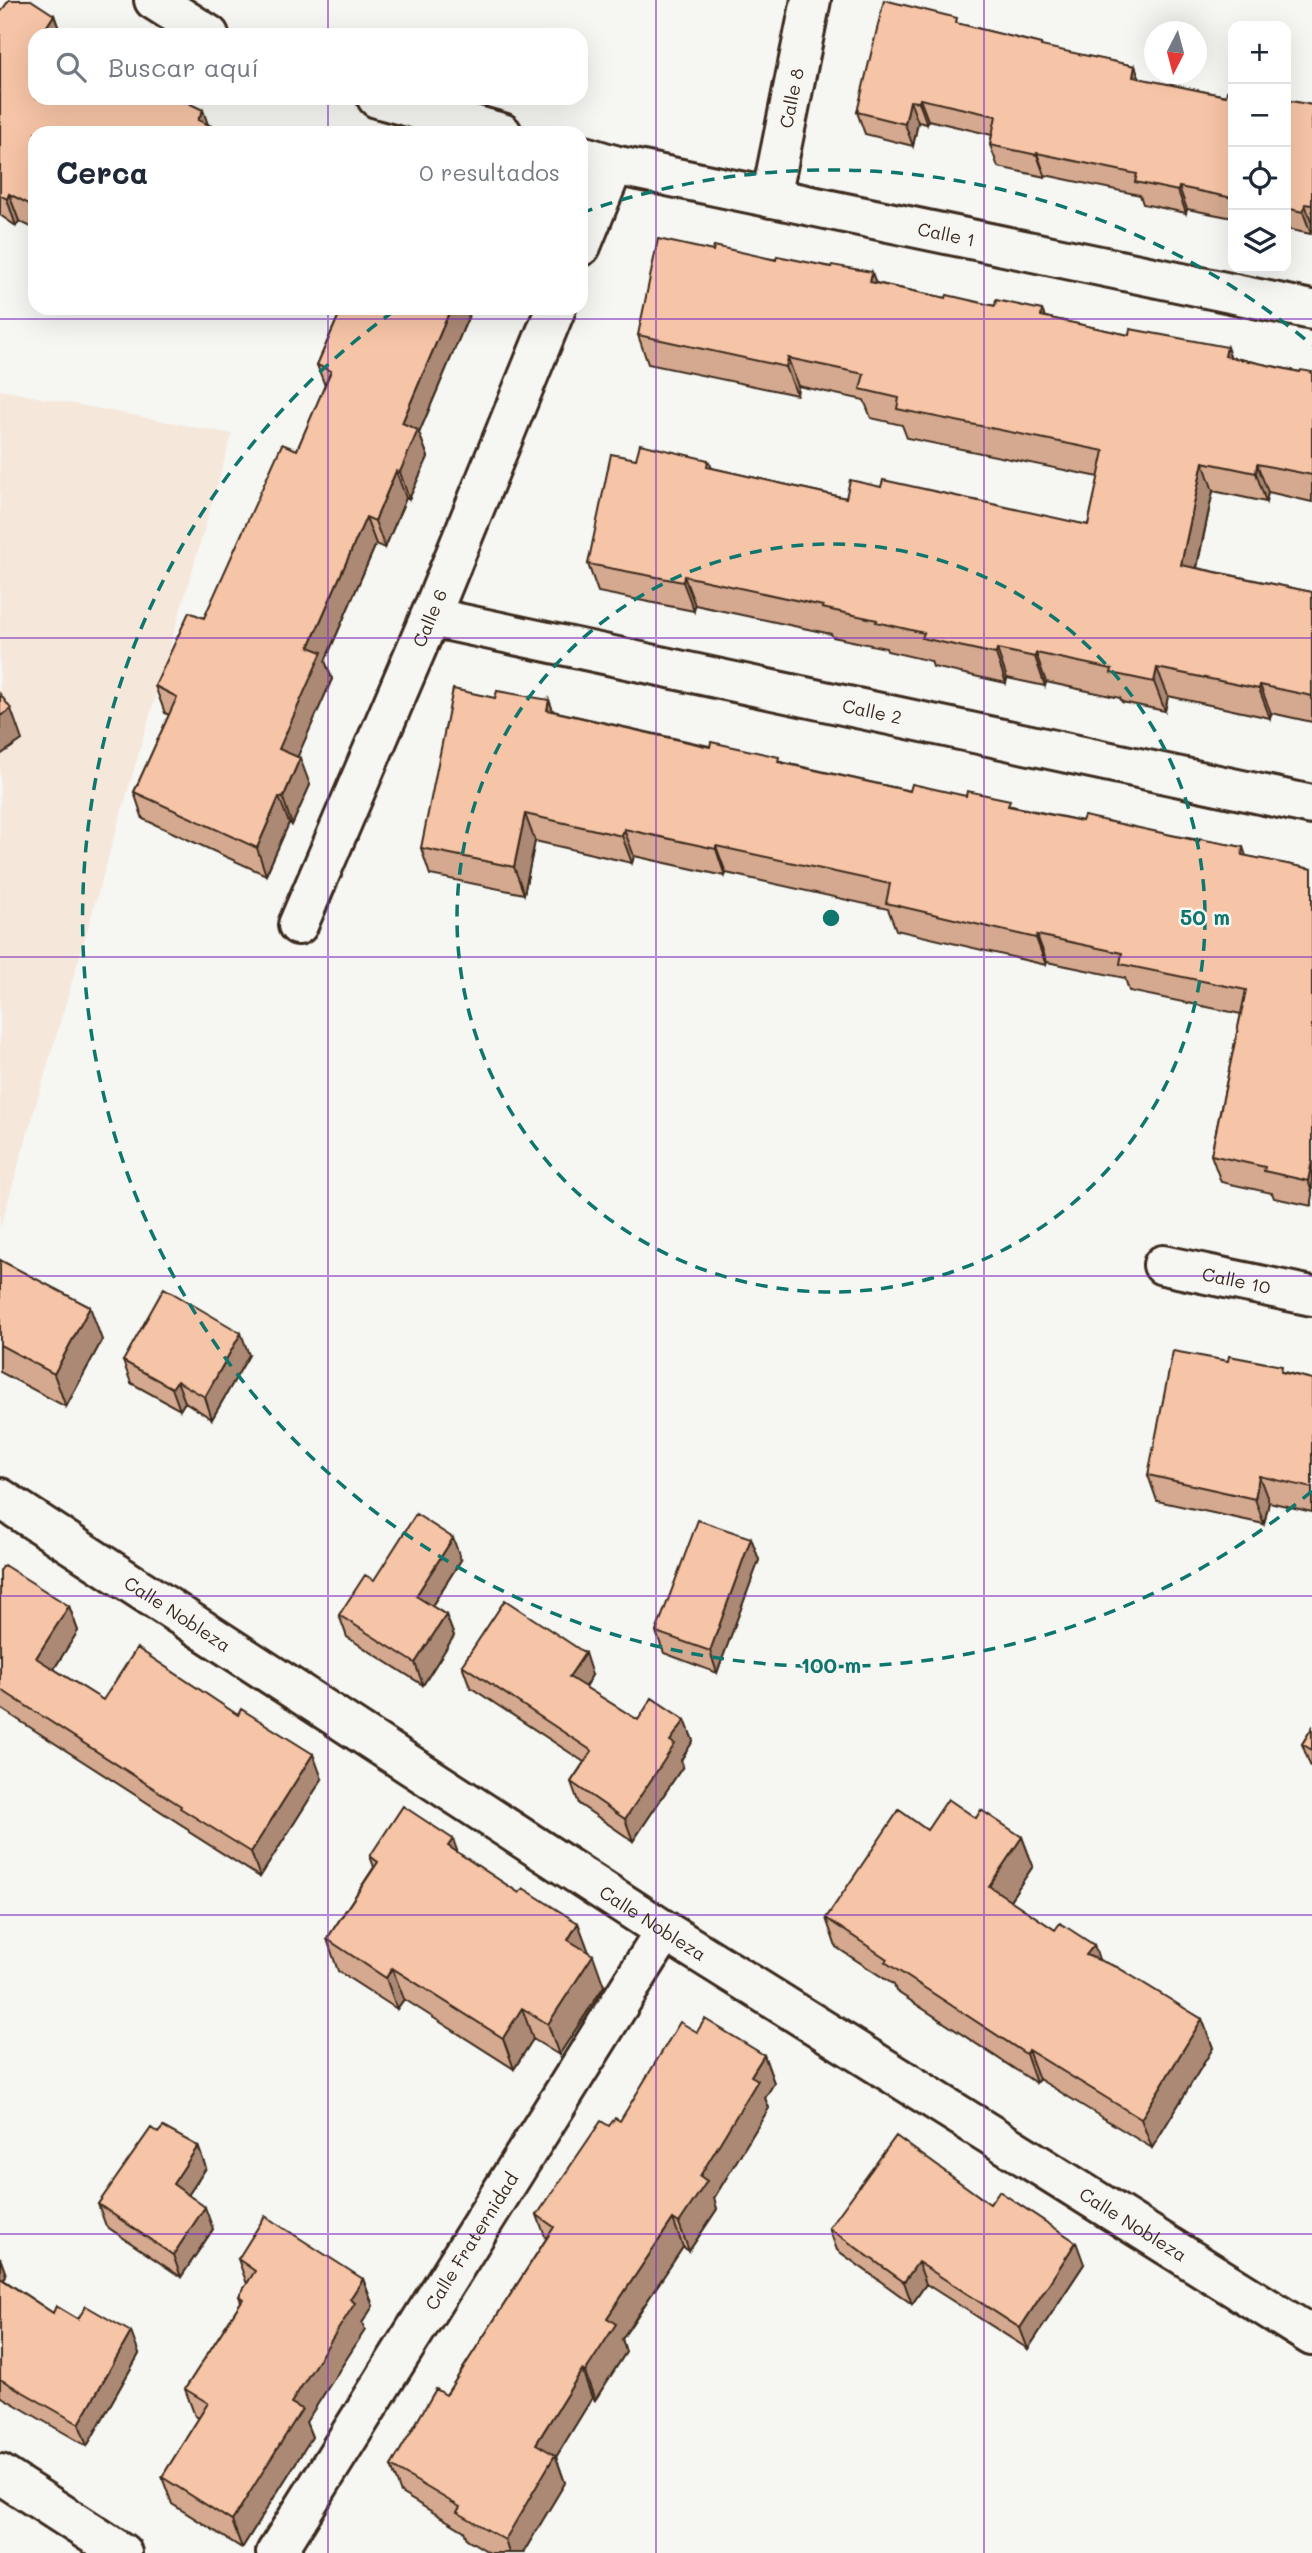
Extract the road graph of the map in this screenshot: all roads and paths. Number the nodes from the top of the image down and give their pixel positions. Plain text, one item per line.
1 (154, 0) edge
2 (811, 0) edge
3 (198, 28) edge
4 (402, 105) edge
5 (477, 126) edge
6 (598, 160) edge
7 (771, 198) junction
8 (588, 211) edge
9 (1312, 310) edge
10 (553, 315) edge
11 (430, 617) junction
12 (1312, 806) edge
13 (298, 925) dead end
14 (1163, 1265) dead end
15 (1312, 1296) edge
16 (0, 1498) edge
17 (666, 1931) junction
18 (1312, 2336) edge
19 (0, 2474) edge
20 (121, 2553) edge
21 (276, 2553) edge

1 - 3 street
2 - 7 street, Calle 8
4 - 5 street
6 - 7 street, Calle 1
6 - 8 street
7 - 9 street, Calle 1
10 - 11 street, Calle 6
11 - 12 street, Calle 2
11 - 13 street, Calle 6
14 - 15 street, Calle 10
16 - 17 street, Calle Nobleza
17 - 18 street, Calle Nobleza
17 - 21 street, Calle Fraternidad
19 - 20 street

